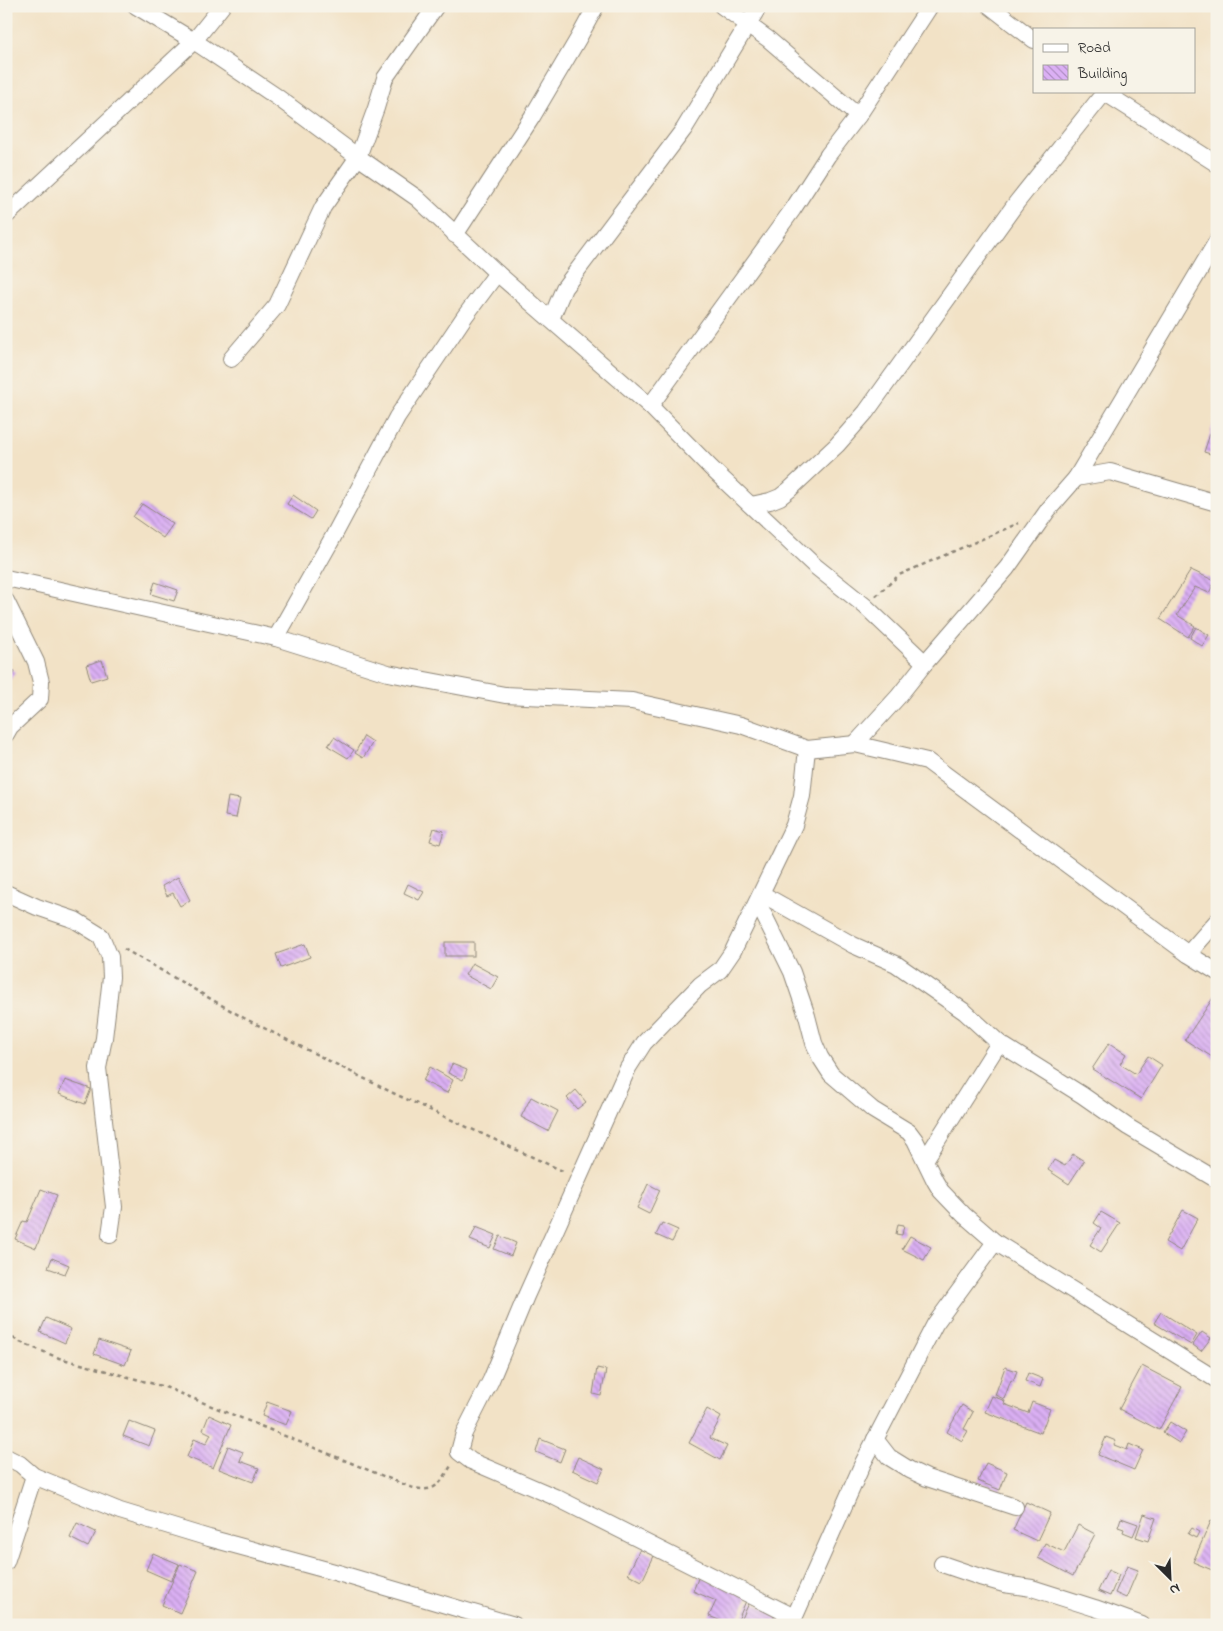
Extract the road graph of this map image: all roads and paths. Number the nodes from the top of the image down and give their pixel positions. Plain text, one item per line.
1 (136, 6) edge
2 (222, 6) edge
3 (436, 6) edge
4 (596, 6) edge
5 (722, 6) edge
6 (759, 6) edge
7 (930, 6) edge
8 (990, 6) edge
9 (747, 24) junction
10 (1033, 39) edge
11 (194, 41) junction
12 (1103, 92) edge
13 (858, 116) junction
14 (358, 158) junction
15 (1217, 164) edge
16 (6, 216) edge
17 (455, 235) junction
18 (1217, 241) edge
19 (496, 274) junction
20 (550, 319) junction
21 (232, 359) dead end
22 (650, 406) junction
23 (1076, 478) junction
24 (1217, 503) edge
25 (751, 505) junction
26 (1023, 521) dead end
27 (6, 578) edge
28 (6, 601) edge
29 (864, 606) junction
30 (276, 638) junction
31 (925, 664) junction
32 (6, 734) edge
33 (855, 744) junction
34 (807, 749) junction
35 (6, 893) edge
36 (760, 898) junction
37 (1217, 921) edge
38 (101, 936) junction
39 (1188, 954) junction
40 (1217, 972) edge
41 (1000, 1043) junction
42 (925, 1160) junction
43 (580, 1178) junction
44 (1217, 1180) edge
45 (110, 1235) dead end
46 (995, 1242) junction
47 (6, 1334) edge
48 (1217, 1380) edge
49 (875, 1440) junction
50 (459, 1452) junction
51 (6, 1457) edge
52 (34, 1476) junction
53 (1015, 1507) dead end
54 (6, 1562) edge
55 (942, 1564) dead end
56 (792, 1621) edge
57 (514, 1625) edge
58 (1142, 1625) edge

1 - 11 street
2 - 11 street
3 - 14 street
4 - 17 street
5 - 9 street
6 - 9 street
7 - 13 street
8 - 10 street
9 - 13 street
9 - 20 street
11 - 14 street
11 - 16 street
12 - 15 street
12 - 25 street
13 - 22 street
14 - 17 street
14 - 21 street
17 - 19 street
18 - 23 street
19 - 20 street
19 - 30 street
20 - 22 street
22 - 25 street
23 - 24 street
23 - 31 street
25 - 29 street
26 - 29 path
27 - 30 street
28 - 32 street
29 - 31 street
30 - 34 street
31 - 33 street
33 - 34 street
33 - 39 street
34 - 36 street
35 - 38 street
36 - 41 street
36 - 42 street
36 - 43 street
37 - 39 street
38 - 43 path
38 - 45 street
39 - 40 street
41 - 42 street
41 - 44 street
42 - 46 street
43 - 50 street
46 - 48 street
46 - 49 street
47 - 50 path
49 - 53 street
49 - 56 street
50 - 56 street
51 - 52 street
52 - 54 street
52 - 57 street
55 - 58 street

